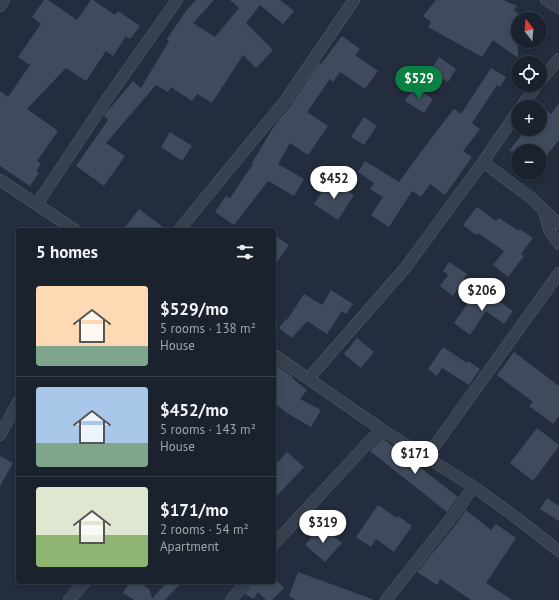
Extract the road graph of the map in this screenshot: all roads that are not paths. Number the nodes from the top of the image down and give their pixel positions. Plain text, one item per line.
1 (4, 0) edge
2 (176, 0) edge
3 (354, 0) edge
4 (546, 0) edge
5 (0, 6) edge
6 (559, 8) edge
7 (559, 58) edge
8 (547, 73) edge
9 (511, 121) edge
10 (483, 162) junction
11 (0, 180) edge
12 (36, 204) junction
13 (544, 211) junction
14 (559, 224) edge
15 (72, 228) edge
16 (181, 228) edge
17 (559, 244) edge
18 (559, 273) edge
19 (276, 356) edge
20 (309, 378) junction
21 (16, 406) edge
22 (381, 429) junction
23 (0, 434) edge
24 (426, 458) junction
25 (471, 485) junction
26 (276, 542) edge
27 (559, 551) edge
28 (83, 584) edge
29 (244, 584) edge
30 (69, 600) edge
31 (231, 600) edge
32 (386, 600) edge

1 - 5 street
2 - 12 street
3 - 16 street
4 - 6 street
7 - 8 street
9 - 10 street
10 - 13 street
10 - 20 street
11 - 12 street
12 - 15 street
13 - 14 street
13 - 17 street
18 - 24 street
19 - 20 street
20 - 22 street
21 - 23 street
22 - 24 street
22 - 26 street
24 - 25 street
25 - 27 street
25 - 32 street
28 - 30 street
29 - 31 street

